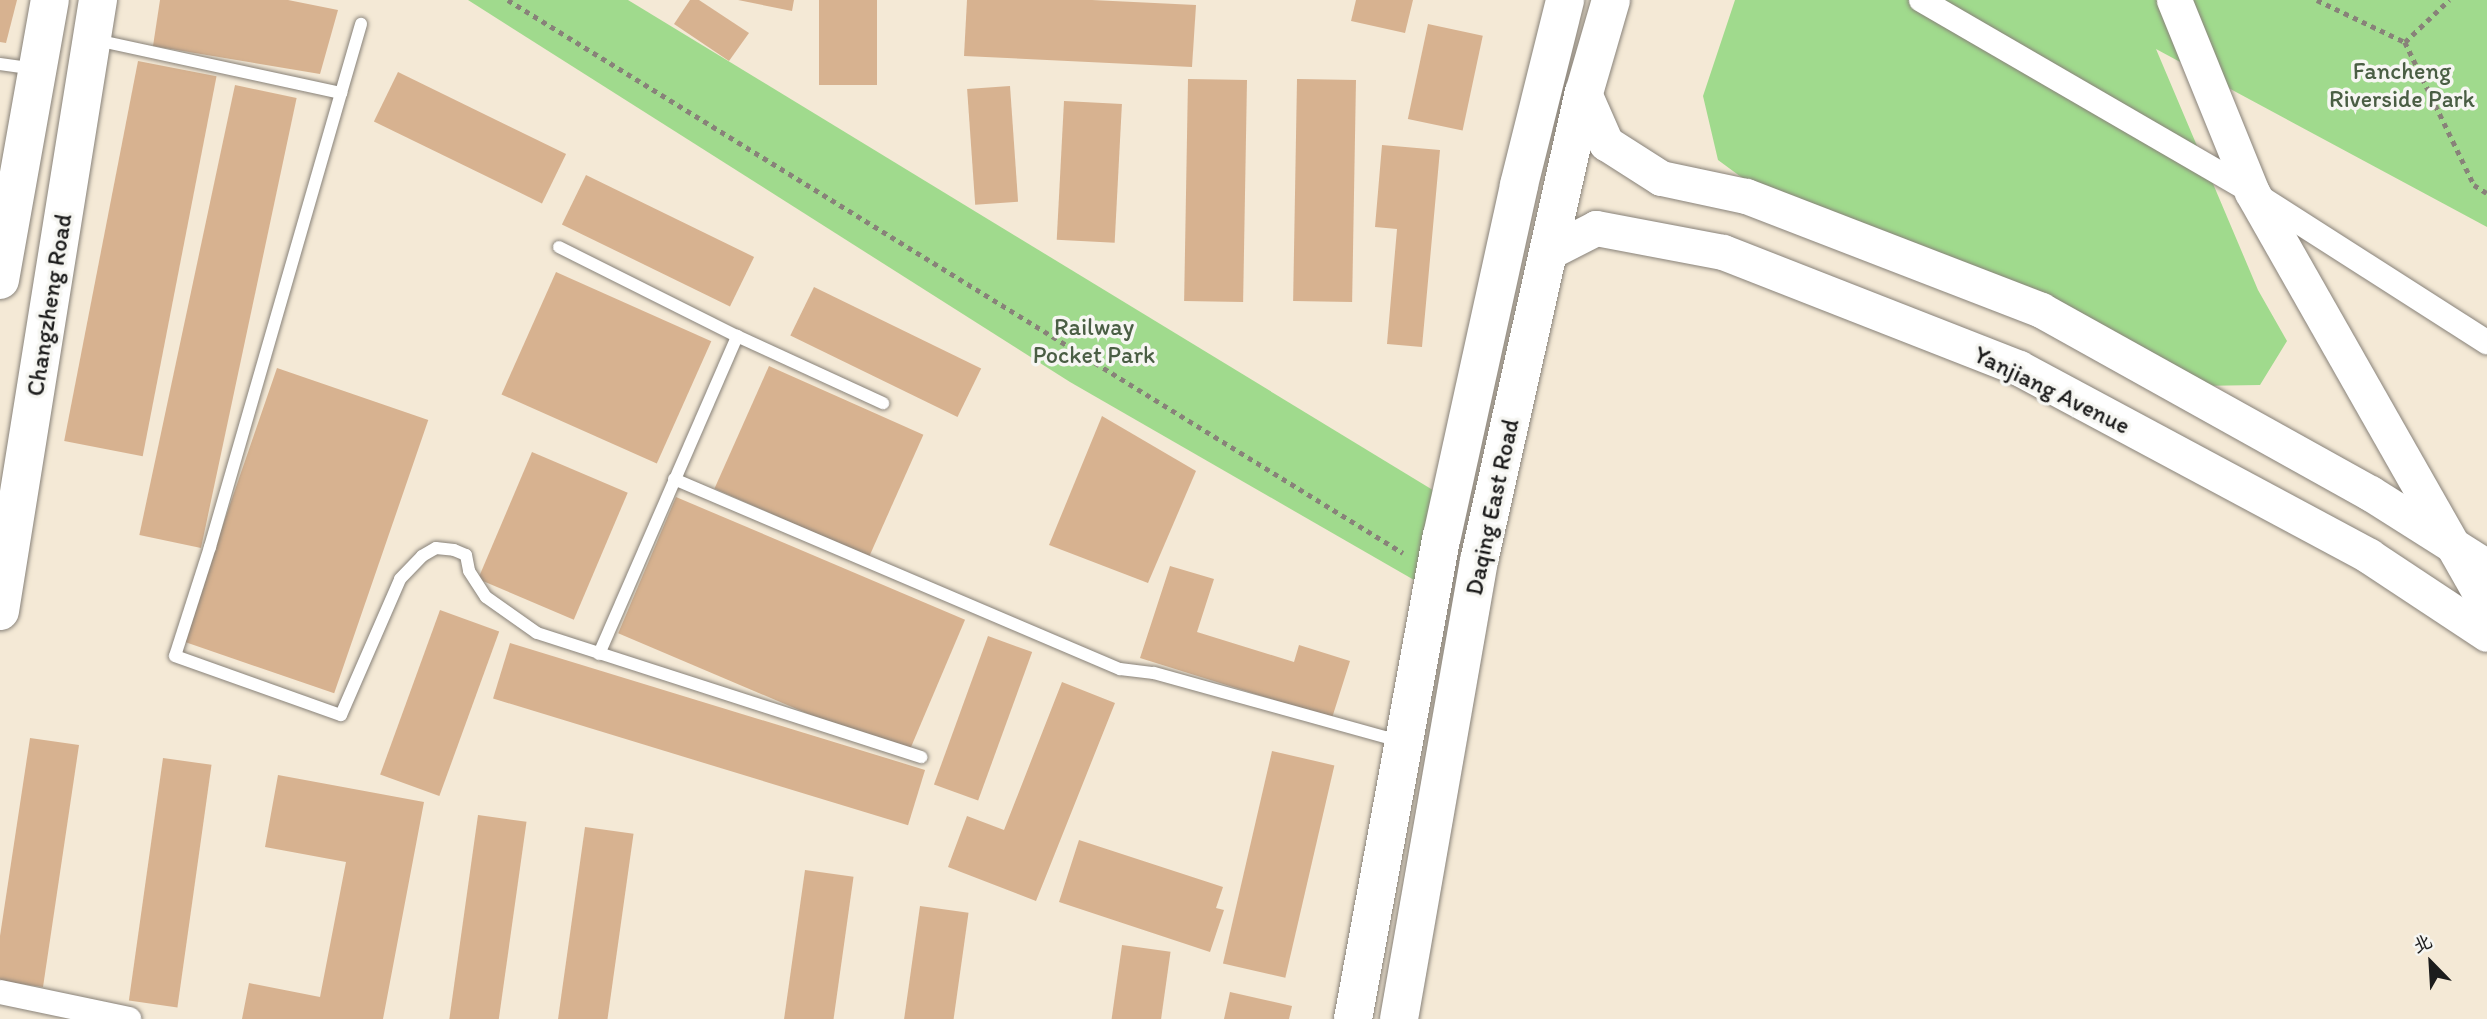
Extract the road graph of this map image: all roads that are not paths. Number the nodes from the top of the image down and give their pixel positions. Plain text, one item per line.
1 (50, 0) edge
2 (98, 0) edge
3 (1565, 0) edge
4 (1611, 0) edge
5 (1921, 0) edge
6 (2175, 0) edge
7 (361, 24) dead end
8 (92, 39) junction
9 (0, 64) edge
10 (37, 70) junction
11 (341, 93) junction
12 (1584, 93) junction
13 (2252, 192) junction
14 (559, 247) dead end
15 (1547, 253) junction
16 (0, 280) edge
17 (737, 337) junction
18 (2487, 342) edge
19 (883, 403) dead end
20 (674, 479) junction
21 (2452, 545) junction
22 (2487, 567) edge
23 (2487, 606) edge
24 (0, 611) edge
25 (2487, 634) edge
26 (599, 653) junction
27 (1404, 743) junction
28 (920, 757) dead end
29 (0, 992) edge
30 (129, 1019) edge
31 (1353, 1019) edge
32 (1399, 1019) edge

1 - 10 main road, Changzheng Road
2 - 8 main road, Changzheng Road
3 - 27 main road, Daqing East Road
4 - 12 main road, Daqing East Road
5 - 13 street
6 - 13 main road
7 - 11 lane
8 - 11 lane
8 - 24 main road, Changzheng Road
9 - 10 lane
10 - 16 main road, Changzheng Road
11 - 26 lane
12 - 15 main road, Daqing East Road
12 - 21 main road
13 - 18 street
13 - 21 main road
14 - 17 lane
15 - 25 main road, Yanjiang Avenue
15 - 32 main road, Daqing East Road
17 - 19 lane
17 - 20 lane
20 - 26 lane
20 - 27 lane
21 - 22 main road
21 - 23 main road
26 - 28 lane
27 - 31 main road, Daqing East Road
29 - 30 street

